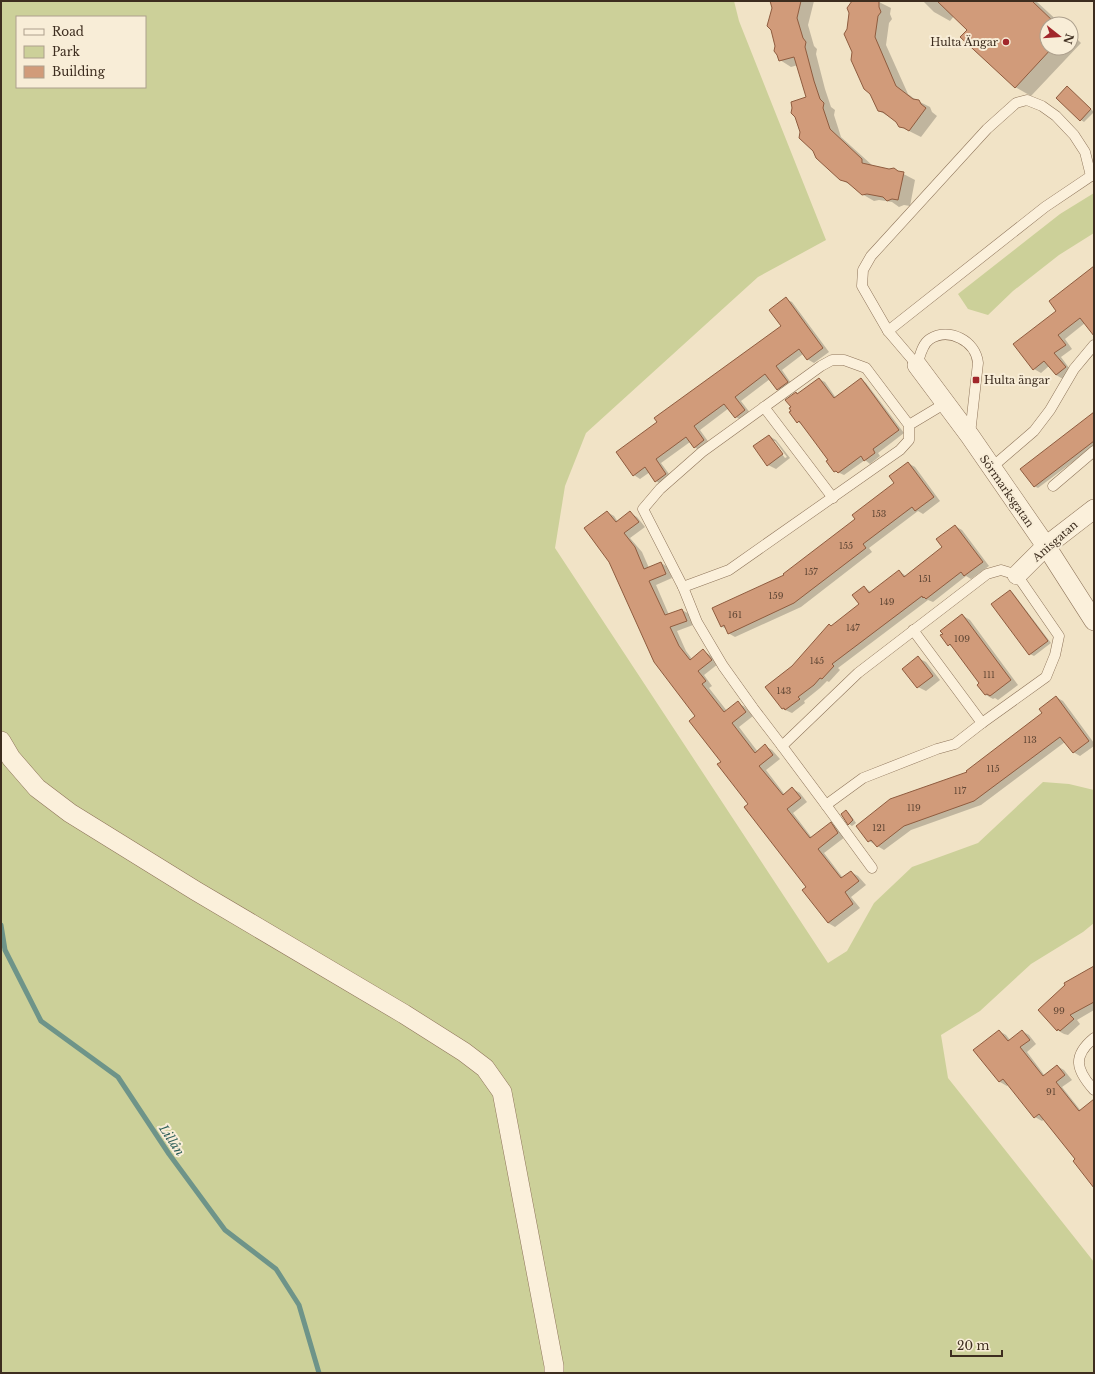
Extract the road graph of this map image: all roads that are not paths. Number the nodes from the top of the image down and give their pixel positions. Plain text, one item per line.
1 (1092, 175) edge
2 (888, 331) junction
3 (1094, 345) edge
4 (917, 364) junction
5 (944, 404) junction
6 (764, 407) junction
7 (909, 425) junction
8 (970, 436) junction
9 (1094, 452) edge
10 (990, 468) junction
11 (1053, 486) dead end
12 (833, 498) junction
13 (1094, 509) edge
14 (1046, 546) junction
15 (1017, 575) junction
16 (683, 587) junction
17 (1094, 621) edge
18 (913, 630) junction
19 (982, 723) junction
20 (1, 742) edge
21 (782, 746) junction
22 (826, 805) junction
23 (872, 868) dead end
24 (1094, 1038) edge
25 (1094, 1090) edge
26 (554, 1373) edge

1 - 2 lane
1 - 2 lane
2 - 4 lane
3 - 10 lane
4 - 5 street, Sörmarksgatan
4 - 8 lane
5 - 7 lane
5 - 8 street, Sörmarksgatan
6 - 7 lane
6 - 12 lane
6 - 16 lane
7 - 12 lane
8 - 10 street, Sörmarksgatan
9 - 11 lane
10 - 14 street, Sörmarksgatan
12 - 16 lane
13 - 14 street, Anisgatan
14 - 15 street, Anisgatan
14 - 17 street, Sörmarksgatan
15 - 18 lane
15 - 19 lane
16 - 21 lane
18 - 19 lane
18 - 21 lane
19 - 22 lane
20 - 26 street
21 - 22 lane
22 - 23 lane
24 - 25 lane

